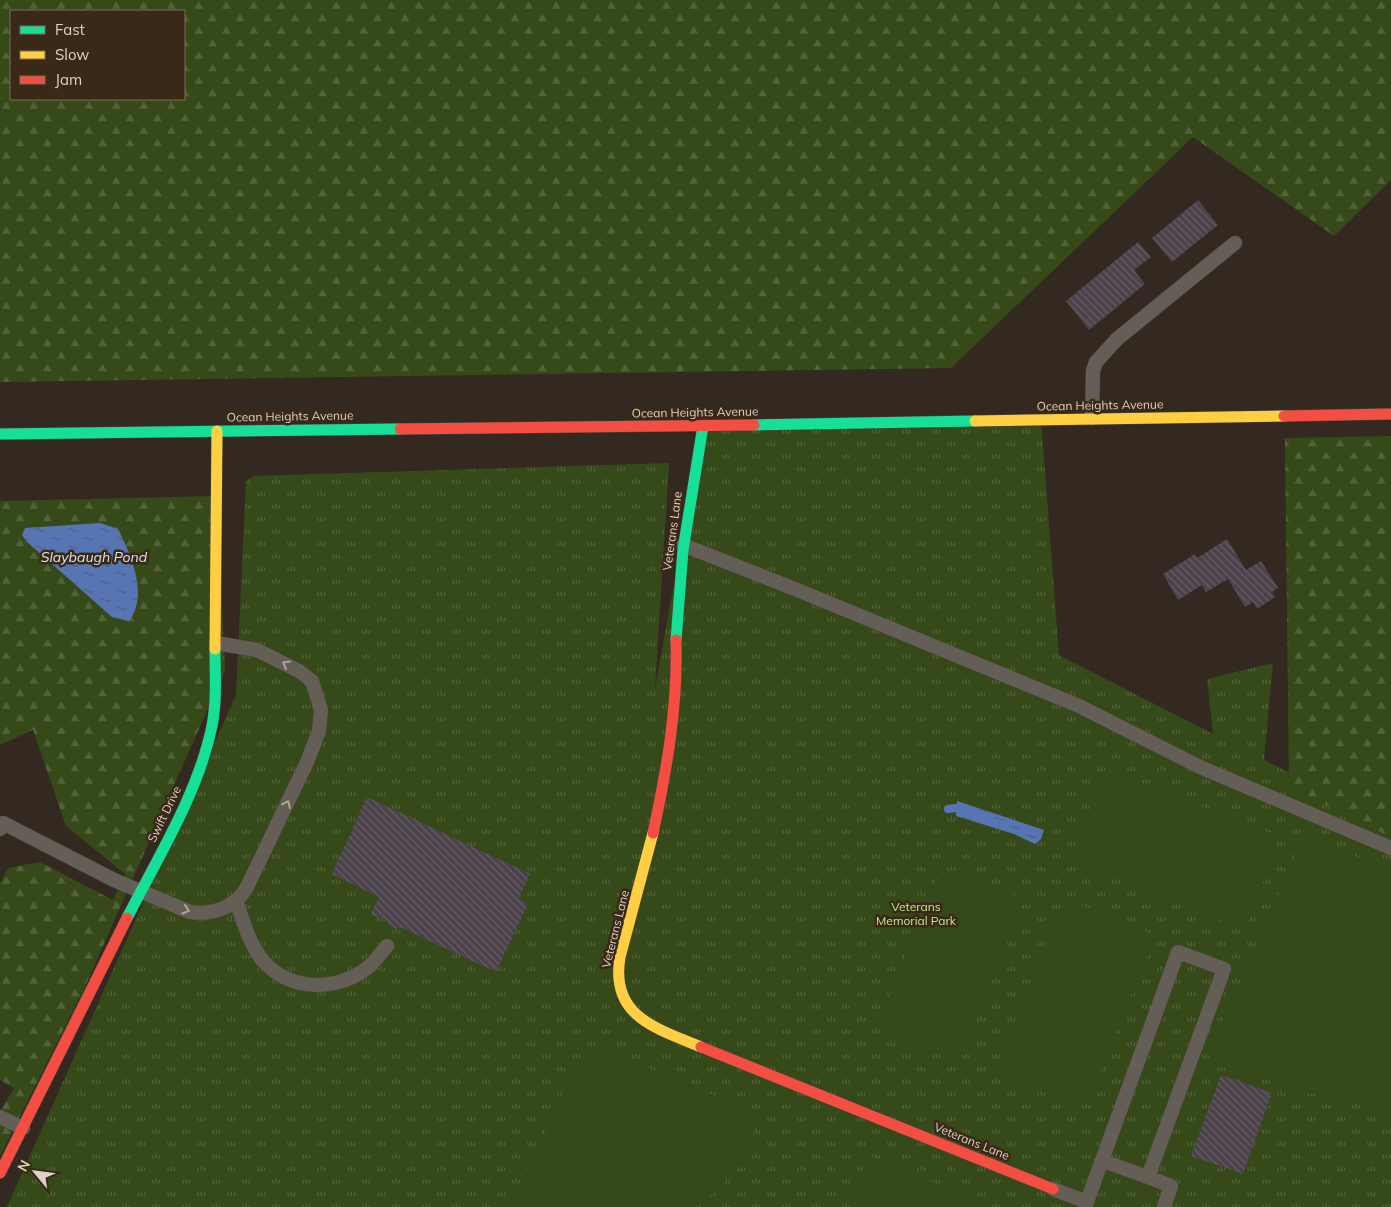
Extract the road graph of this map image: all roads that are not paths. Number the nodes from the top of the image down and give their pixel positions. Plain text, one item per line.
1 (1234, 243) dead end
2 (1391, 414) edge
3 (1092, 418) junction
4 (702, 426) junction
5 (217, 431) junction
6 (0, 434) edge
7 (683, 545) junction
8 (216, 643) junction
9 (0, 829) edge
10 (1391, 848) edge
11 (142, 892) junction
12 (236, 901) junction
13 (387, 946) dead end
14 (0, 1117) edge
15 (23, 1128) junction
16 (1102, 1160) junction
17 (0, 1174) edge
18 (1148, 1177) junction
19 (1053, 1189) joint
20 (1086, 1204) edge
21 (1164, 1207) edge

1 - 3 lane
2 - 3 street, Ocean Heights Avenue
3 - 4 street, Ocean Heights Avenue
4 - 5 street, Ocean Heights Avenue
4 - 7 street, Veterans Lane
5 - 6 street, Ocean Heights Avenue
5 - 8 street, Swift Drive
7 - 10 lane
7 - 19 street, Veterans Lane
8 - 11 street, Swift Drive
12 -> 8 lane
9 - 11 lane
11 -> 12 lane
11 - 15 street, Swift Drive
12 - 13 lane
14 - 15 lane
15 - 17 street, Swift Drive
16 - 18 lane
16 - 18 lane
16 - 20 lane
18 - 21 lane
19 - 20 lane

